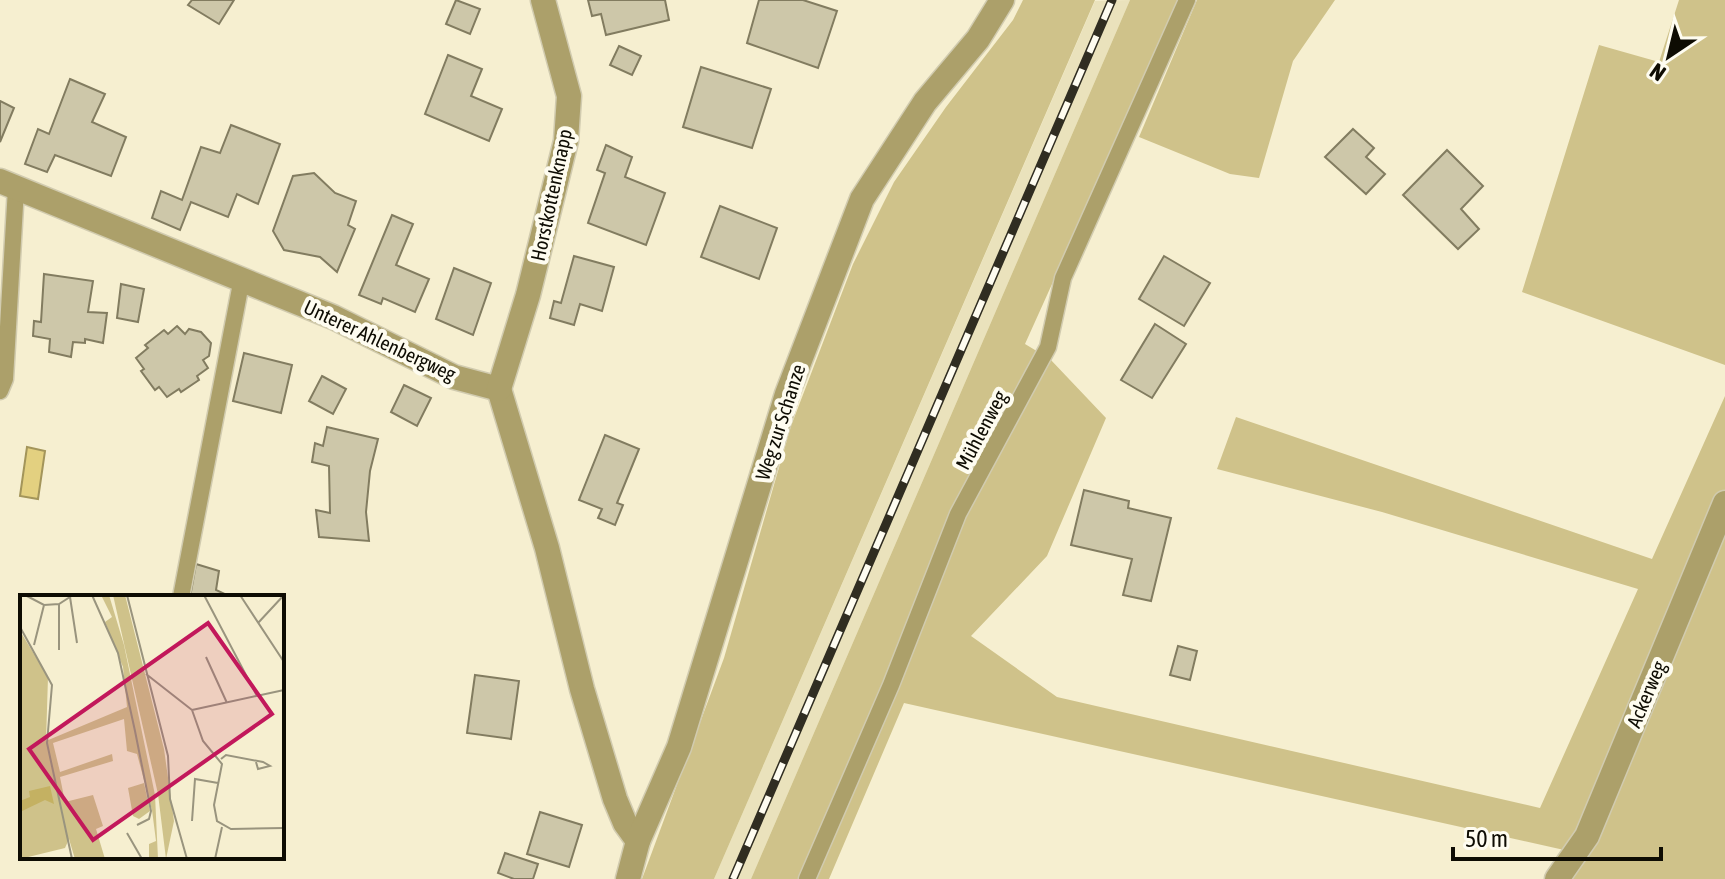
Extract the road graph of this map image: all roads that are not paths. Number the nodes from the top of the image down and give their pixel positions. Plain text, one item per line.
1 (543, 0) edge
2 (1002, 0) edge
3 (1187, 0) edge
4 (8, 184) edge
5 (242, 278) junction
6 (499, 389) junction
7 (0, 391) edge
8 (1725, 503) edge
9 (181, 595) edge
10 (638, 841) junction
11 (628, 879) edge
12 (807, 879) edge
13 (1557, 879) edge

1 - 6 street, Horstkottenknapp
2 - 10 street, Weg zur Schanze
3 - 12 lane, Mühlenweg
4 - 5 street, Unterer Ahlenbergweg
4 - 7 lane
5 - 6 street, Unterer Ahlenbergweg
5 - 9 lane
6 - 10 street
8 - 13 street, Ackerweg
10 - 11 street, Weg zur Schanze

